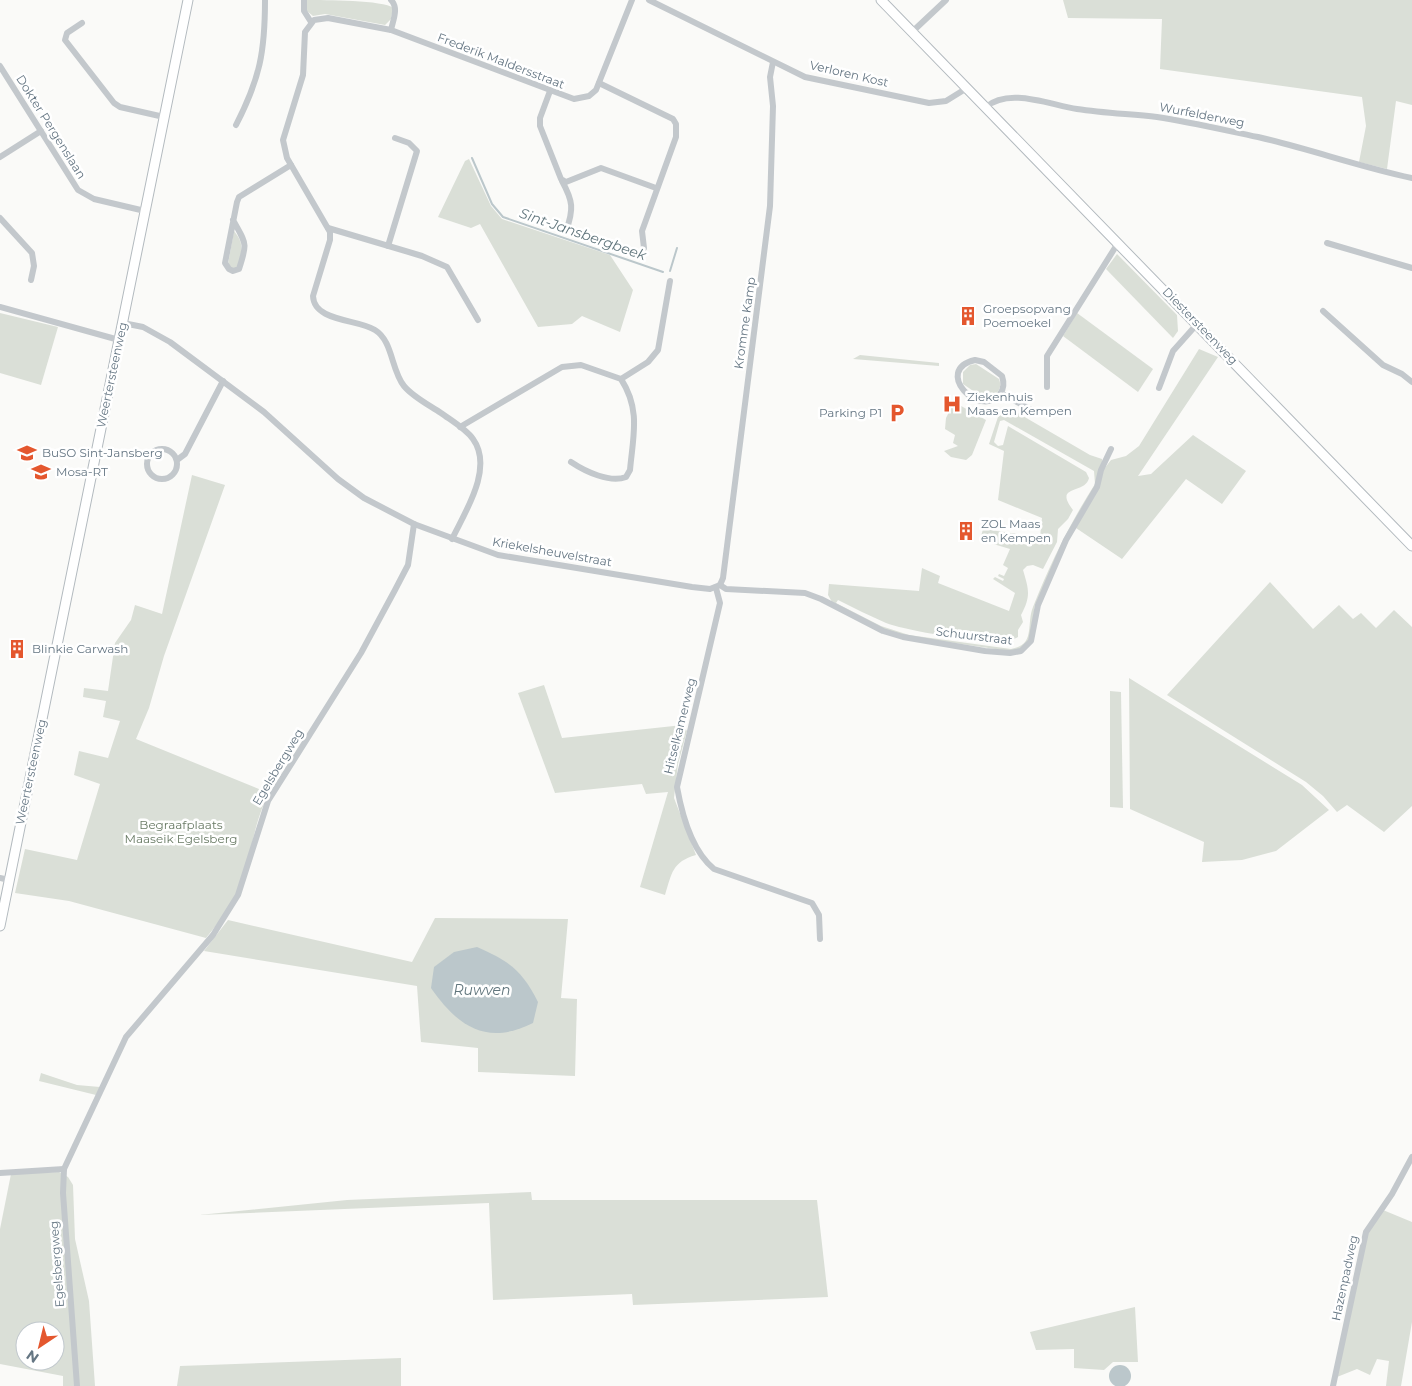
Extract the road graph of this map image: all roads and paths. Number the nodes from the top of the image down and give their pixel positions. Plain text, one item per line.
1 (188, 0) edge
2 (265, 0) edge
3 (304, 0) edge
4 (391, 0) edge
5 (632, 0) edge
6 (649, 0) edge
7 (881, 0) edge
8 (946, 0) edge
9 (312, 22) junction
10 (82, 23) dead end
11 (391, 30) junction
12 (912, 32) junction
13 (773, 62) junction
14 (0, 66) edge
15 (599, 83) junction
16 (967, 88) junction
17 (550, 91) junction
18 (986, 107) junction
19 (164, 117) junction
20 (236, 126) dead end
21 (41, 131) junction
22 (394, 138) dead end
23 (0, 156) edge
24 (291, 165) junction
25 (561, 178) junction
26 (1412, 178) edge
27 (656, 188) junction
28 (145, 210) junction
29 (0, 218) edge
30 (233, 220) junction
31 (328, 228) junction
32 (566, 231) dead end
33 (1118, 243) junction
34 (1327, 243) dead end
35 (388, 246) junction
36 (644, 248) dead end
37 (1412, 268) edge
38 (31, 280) dead end
39 (670, 281) dead end
40 (0, 307) edge
41 (1323, 311) dead end
42 (478, 320) dead end
43 (122, 323) junction
44 (1198, 323) junction
45 (119, 340) junction
46 (621, 380) junction
47 (223, 381) junction
48 (1412, 382) edge
49 (1047, 386) dead end
50 (1159, 388) dead end
51 (1001, 393) junction
52 (1038, 414) dead end
53 (460, 427) junction
54 (1111, 449) dead end
55 (177, 460) junction
56 (571, 462) dead end
57 (414, 524) junction
58 (452, 539) junction
59 (1412, 546) edge
60 (718, 586) junction
61 (5, 879) edge
62 (0, 926) edge
63 (820, 940) dead end
64 (1412, 1157) edge
65 (64, 1170) junction
66 (0, 1173) edge
67 (77, 1386) edge
68 (1333, 1386) edge

1 - 19 main road, Weertersteenweg
2 - 20 street
3 - 9 street
4 - 11 street
5 - 15 street, Frederik Maldersstraat
6 - 13 street, Verloren Kost
7 - 12 main road, Diestersteenweg
8 - 12 street
9 - 11 street, Frederik Maldersstraat
9 - 24 street
10 - 19 street
11 - 17 street, Frederik Maldersstraat
12 - 16 main road, Diestersteenweg
13 - 16 street, Verloren Kost
13 - 60 street, Kromme Kamp
14 - 21 street, Dokter Pergenslaan
15 - 17 street, Frederik Maldersstraat
15 - 27 street
16 - 18 main road, Diestersteenweg
17 - 25 street
18 - 26 street, Wurfelderweg
18 - 33 main road, Diestersteenweg
19 - 28 main road, Weertersteenweg
21 - 23 street
21 - 28 street, Dokter Pergenslaan
22 - 35 street
24 - 30 street
24 - 31 street
25 - 27 street
25 - 32 street
27 - 36 street
28 - 43 main road, Weertersteenweg
29 - 38 street
30 - 30 street
31 - 35 street
31 - 53 street
33 - 44 main road, Diestersteenweg
33 - 49 street
34 - 37 street
35 - 42 street
39 - 46 street
40 - 45 street
41 - 48 street
43 - 45 main road, Weertersteenweg
43 - 47 street, Kriekelsheuvelstraat
44 - 50 street
44 - 59 main road, Diestersteenweg
45 - 61 main road, Weertersteenweg
46 - 53 street
46 - 56 street
47 - 55 street
47 - 57 street, Kriekelsheuvelstraat
51 - 51 street
51 - 52 street
53 - 58 street
54 - 60 street, Schuurstraat
55 - 55 street
57 - 58 street, Kriekelsheuvelstraat
57 - 65 street, Egelsbergweg
58 - 60 street, Kriekelsheuvelstraat
60 - 63 street, Hitselkamerweg
61 - 62 main road, Weertersteenweg
64 - 68 street, Hazenpadweg
65 - 66 street
65 - 67 street, Egelsbergweg

